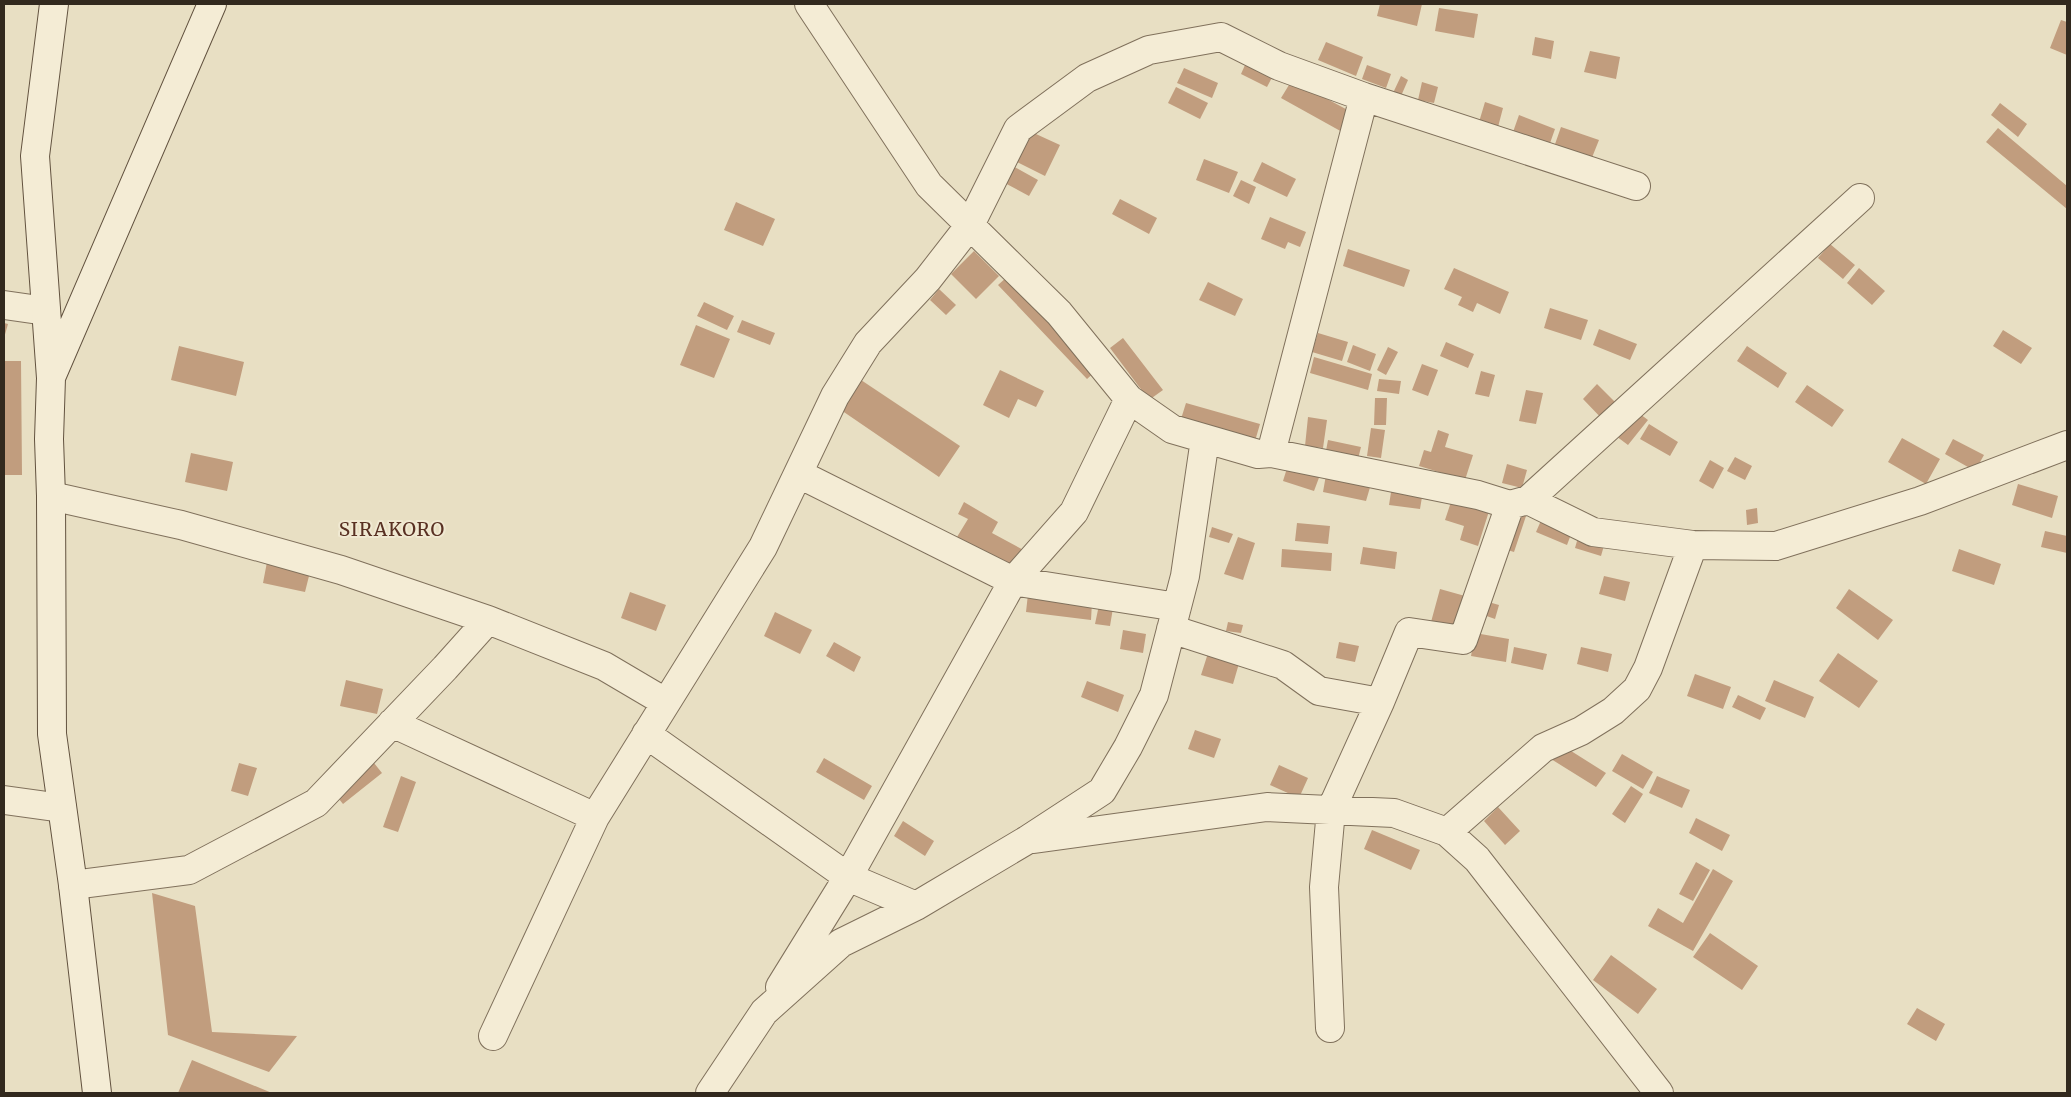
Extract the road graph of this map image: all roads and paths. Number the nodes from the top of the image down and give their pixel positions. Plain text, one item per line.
1 (54, 4) edge
2 (212, 4) edge
3 (809, 4) edge
4 (1364, 97) junction
5 (1636, 186) dead end
6 (1860, 198) dead end
7 (970, 225) junction
8 (4, 305) edge
9 (46, 311) junction
10 (51, 378) junction
11 (1129, 399) junction
12 (1205, 439) junction
13 (2067, 445) edge
14 (1271, 453) junction
15 (799, 474) junction
16 (51, 496) junction
17 (1519, 502) junction
18 (1693, 545) junction
19 (1013, 580) junction
20 (1174, 618) junction
21 (488, 620) junction
22 (665, 702) junction
23 (1380, 702) junction
24 (392, 723) junction
25 (646, 734) junction
26 (4, 800) edge
27 (62, 808) junction
28 (1332, 810) junction
29 (595, 817) junction
30 (1447, 832) junction
31 (1027, 840) junction
32 (848, 877) junction
33 (73, 885) junction
34 (916, 906) junction
35 (764, 1012) junction
36 (1330, 1028) dead end
37 (493, 1036) dead end
38 (97, 1093) edge
39 (710, 1093) edge
40 (1659, 1093) edge

1 - 9 street
2 - 10 street
3 - 7 street
4 - 5 street
4 - 7 street
4 - 14 street
6 - 17 street
7 - 11 street
7 - 15 street
8 - 9 street
9 - 10 street
10 - 16 street
11 - 12 street
11 - 19 street
12 - 14 street
12 - 20 street
13 - 18 street
14 - 17 street
15 - 19 street
15 - 22 street
16 - 21 street
16 - 27 street
17 - 18 street
17 - 23 street
18 - 30 street
19 - 20 street
19 - 32 street
20 - 23 street
20 - 31 street
21 - 22 street
21 - 24 street
22 - 25 street
23 - 28 street
24 - 29 street
24 - 33 street
25 - 29 street
25 - 32 street
26 - 27 street
27 - 33 street
28 - 30 street
28 - 31 street
28 - 36 street
29 - 37 street
30 - 40 street
31 - 34 street
32 - 34 street
32 - 35 street
33 - 38 street
34 - 35 street
35 - 39 street

